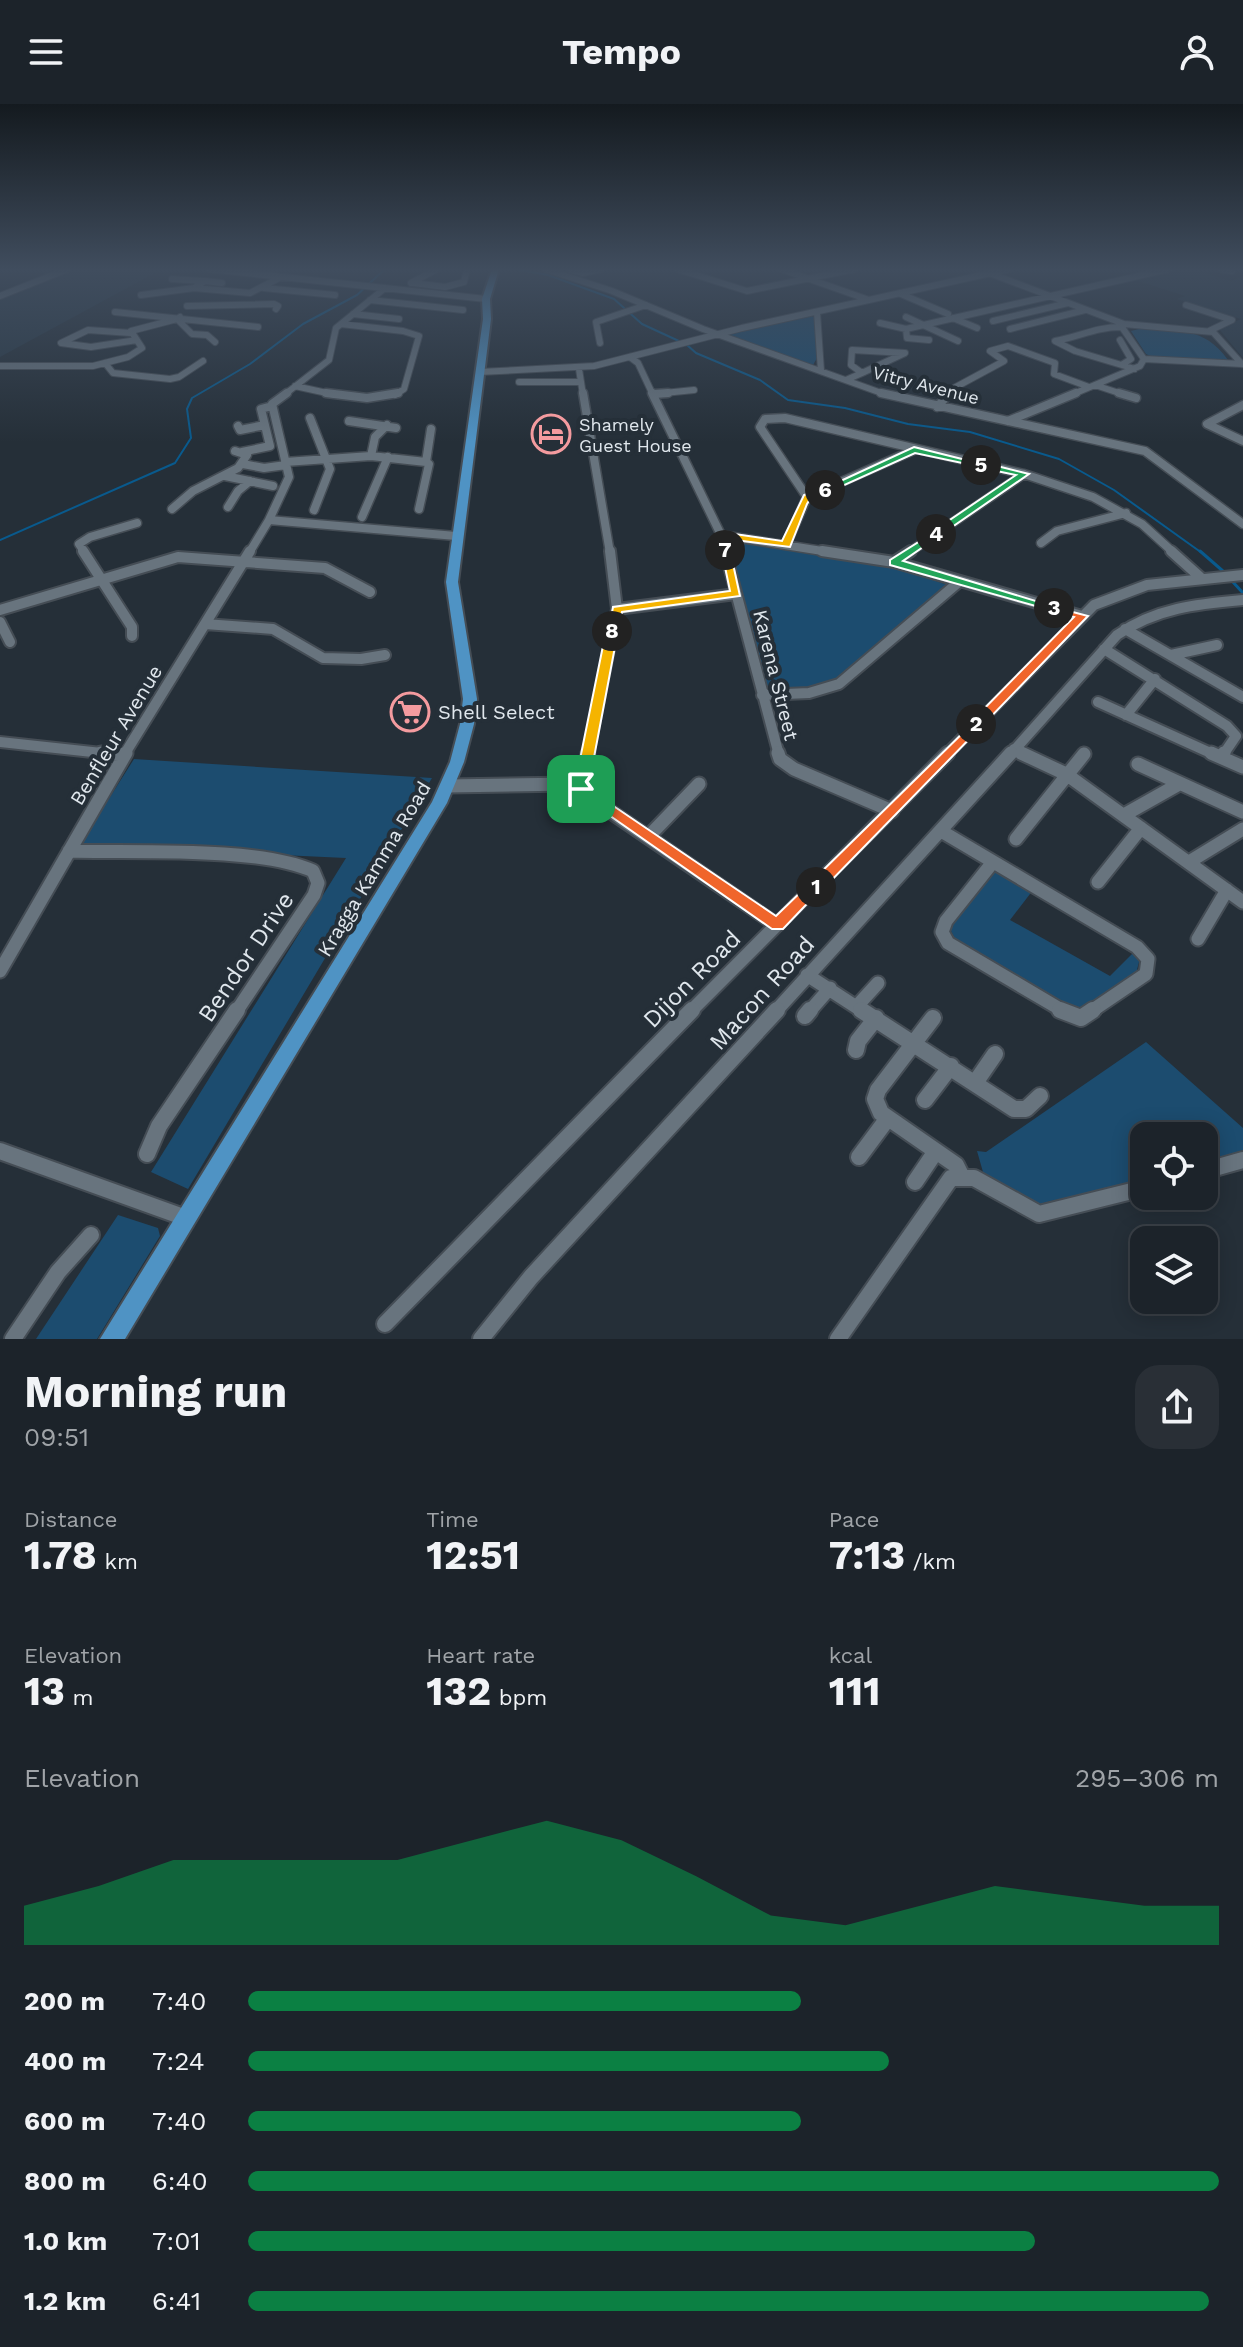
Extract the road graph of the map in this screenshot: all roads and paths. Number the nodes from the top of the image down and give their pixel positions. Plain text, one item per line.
1 (139, 327) edge
2 (186, 327) edge
3 (255, 327) edge
4 (258, 327) dead end
5 (339, 327) edge
6 (364, 327) edge
7 (483, 327) edge
8 (597, 327) edge
9 (699, 327) edge
10 (750, 327) edge
11 (820, 327) edge
12 (896, 327) edge
13 (916, 327) edge
14 (927, 327) edge
15 (974, 327) edge
16 (1019, 327) edge
17 (1123, 327) junction
18 (1218, 327) edge
19 (977, 328) dead end
20 (906, 329) junction
21 (1010, 329) dead end
22 (1209, 331) junction
23 (717, 334) junction
24 (134, 337) junction
25 (929, 340) dead end
26 (1120, 340) dead end
27 (958, 341) dead end
28 (215, 342) dead end
29 (600, 343) dead end
30 (630, 357) junction
31 (1144, 359) junction
32 (203, 361) dead end
33 (105, 363) junction
34 (1123, 364) junction
35 (1243, 364) edge
36 (0, 366) edge
37 (579, 369) junction
38 (1135, 369) junction
39 (821, 371) junction
40 (479, 372) junction
41 (862, 373) junction
42 (846, 380) junction
43 (519, 382) dead end
44 (581, 382) junction
45 (295, 386) junction
46 (1092, 386) junction
47 (694, 390) dead end
48 (654, 394) junction
49 (1136, 398) dead end
50 (1243, 405) edge
51 (272, 406) junction
52 (937, 407) junction
53 (310, 418) dead end
54 (349, 421) dead end
55 (1007, 421) junction
56 (265, 425) junction
57 (238, 426) dead end
58 (431, 429) dead end
59 (1243, 441) edge
60 (914, 450) junction
61 (371, 456) junction
62 (388, 457) junction
63 (325, 458) junction
64 (426, 462) junction
65 (286, 463) junction
66 (243, 464) junction
67 (1024, 474) junction
68 (225, 476) junction
69 (250, 481) junction
70 (273, 486) dead end
71 (807, 497) junction
72 (228, 507) dead end
73 (172, 509) dead end
74 (419, 509) dead end
75 (314, 510) dead end
76 (1126, 513) junction
77 (362, 517) dead end
78 (269, 520) junction
79 (137, 523) dead end
80 (1243, 524) edge
81 (721, 535) junction
82 (456, 536) junction
83 (1041, 543) dead end
84 (786, 545) junction
85 (243, 562) junction
86 (894, 562) junction
87 (1243, 575) edge
88 (1200, 577) junction
89 (101, 579) junction
90 (960, 581) junction
91 (370, 592) dead end
92 (736, 594) junction
93 (1243, 600) edge
94 (617, 609) junction
95 (0, 610) edge
96 (1082, 616) junction
97 (0, 622) edge
98 (205, 624) junction
99 (1125, 629) junction
100 (132, 636) dead end
101 (10, 642) dead end
102 (1217, 645) dead end
103 (1104, 649) junction
104 (385, 655) dead end
105 (1171, 655) junction
106 (1155, 679) junction
107 (762, 695) junction
108 (1243, 697) edge
109 (1098, 702) dead end
110 (1126, 715) junction
111 (0, 742) edge
112 (1014, 749) junction
113 (1084, 754) dead end
114 (124, 755) junction
115 (1221, 757) junction
116 (1138, 764) dead end
117 (1243, 767) edge
118 (1066, 774) junction
119 (699, 784) dead end
120 (1179, 784) junction
121 (447, 786) junction
122 (581, 789) junction
123 (892, 811) junction
124 (1243, 812) edge
125 (1124, 815) junction
126 (1141, 828) junction
127 (1243, 829) edge
128 (941, 831) junction
129 (649, 836) junction
130 (1016, 839) dead end
131 (69, 851) junction
132 (993, 862) junction
133 (1189, 862) junction
134 (1098, 882) dead end
135 (1227, 890) junction
136 (1243, 902) edge
137 (777, 925) junction
138 (1198, 939) dead end
139 (0, 971) edge
140 (807, 975) junction
141 (877, 982) dead end
142 (830, 988) junction
143 (857, 1006) junction
144 (805, 1016) dead end
145 (876, 1018) junction
146 (933, 1018) dead end
147 (914, 1043) junction
148 (856, 1050) dead end
149 (996, 1055) dead end
150 (951, 1066) junction
151 (975, 1083) junction
152 (1040, 1096) dead end
153 (925, 1100) dead end
154 (888, 1118) junction
155 (0, 1151) edge
156 (936, 1151) junction
157 (147, 1154) dead end
158 (859, 1157) dead end
159 (1243, 1160) edge
160 (1218, 1167) edge
161 (961, 1175) junction
162 (915, 1182) dead end
163 (1130, 1191) edge
164 (186, 1218) junction
165 (91, 1235) dead end
166 (385, 1324) dead end
167 (13, 1339) edge
168 (112, 1339) edge
169 (481, 1339) edge
170 (838, 1339) edge

1 - 24 street
2 - 28 street
3 - 4 street
5 - 45 street
6 - 45 street
7 - 40 main road, Kragga Kamma Road
8 - 29 street
9 - 23 street, Vitry Avenue
10 - 23 street
11 - 39 street
12 - 20 street
13 - 20 street
14 - 27 street
15 - 19 street
16 - 21 street
17 - 22 street
17 - 31 street
17 - 34 street
18 - 22 street
20 - 25 street
22 - 35 street
23 - 30 street
23 - 39 street, Vitry Avenue
24 - 24 street
24 - 33 street
26 - 34 street
30 - 37 street
30 - 48 street, Karena Street
31 - 35 street
31 - 38 street
32 - 33 street
33 - 36 street
34 - 38 street
37 - 40 street
37 - 44 street
38 - 46 street
39 - 42 street, Vitry Avenue
40 - 82 main road, Kragga Kamma Road
41 - 41 street
41 - 42 street
42 - 52 street, Vitry Avenue
43 - 44 street
44 - 94 street
45 - 51 street
46 - 49 street
46 - 52 street
46 - 55 street
47 - 48 street
48 - 81 street, Karena Street
50 - 59 street
51 - 56 street
51 - 65 street
52 - 55 street, Vitry Avenue
53 - 63 street
54 - 61 street
55 - 80 street, Vitry Avenue
56 - 57 street
56 - 66 street
58 - 64 street
60 - 67 street
60 - 71 street
60 - 71 street
61 - 62 street
61 - 63 street
62 - 64 street
62 - 77 street
63 - 65 street
63 - 75 street
64 - 74 street
65 - 66 street
65 - 78 street, Benfleur Avenue
66 - 68 street
67 - 76 street
67 - 86 street
68 - 69 street
68 - 73 street
69 - 70 street
69 - 72 street
71 - 84 street
76 - 83 street
76 - 88 street
78 - 82 street
78 - 85 street, Benfleur Avenue
79 - 89 street
81 - 84 street
81 - 92 street, Karena Street
82 - 121 main road, Kragga Kamma Road
84 - 86 street
85 - 89 street
85 - 91 street
85 - 98 street, Benfleur Avenue
86 - 90 street
87 - 88 street, Dijon Road
88 - 96 street, Dijon Road
89 - 95 street
89 - 100 street
90 - 96 street
90 - 107 street
92 - 94 street
92 - 107 street, Karena Street
93 - 99 street, Macon Road
94 - 122 street
96 - 123 street, Dijon Road
97 - 101 street
98 - 104 street
98 - 114 street, Benfleur Avenue
99 - 103 street, Macon Road
99 - 105 street
102 - 105 street
103 - 106 street
103 - 112 street, Macon Road
105 - 108 street
106 - 110 street
106 - 115 street
107 - 123 street, Karena Street
109 - 110 street
110 - 115 street
111 - 114 street
112 - 118 street
112 - 128 street, Macon Road
113 - 118 street
114 - 131 street, Benfleur Avenue
115 - 117 street
116 - 120 street
118 - 125 street
118 - 130 street
119 - 129 street
120 - 124 street
120 - 125 street
121 - 122 street
121 - 164 main road, Kragga Kamma Road
122 - 129 street
123 - 137 street, Dijon Road
125 - 126 street
126 - 133 street
126 - 134 street
127 - 133 street
128 - 132 street
128 - 140 street, Macon Road
129 - 137 street
131 - 139 street, Benfleur Avenue
131 - 157 street, Bendor Drive
132 - 132 street
133 - 135 street
135 - 136 street
135 - 138 street
137 - 166 street, Dijon Road
140 - 142 street
140 - 169 street, Macon Road
141 - 143 street
142 - 143 street
142 - 144 street
143 - 145 street
145 - 147 street
145 - 148 street
146 - 147 street
147 - 150 street
147 - 154 street
149 - 151 street
150 - 151 street
150 - 153 street
151 - 152 street
154 - 156 street
154 - 158 street
155 - 164 street
156 - 161 street
156 - 162 street
159 - 160 street
161 - 163 street
161 - 170 street
164 - 168 main road, Kragga Kamma Road
165 - 167 street

